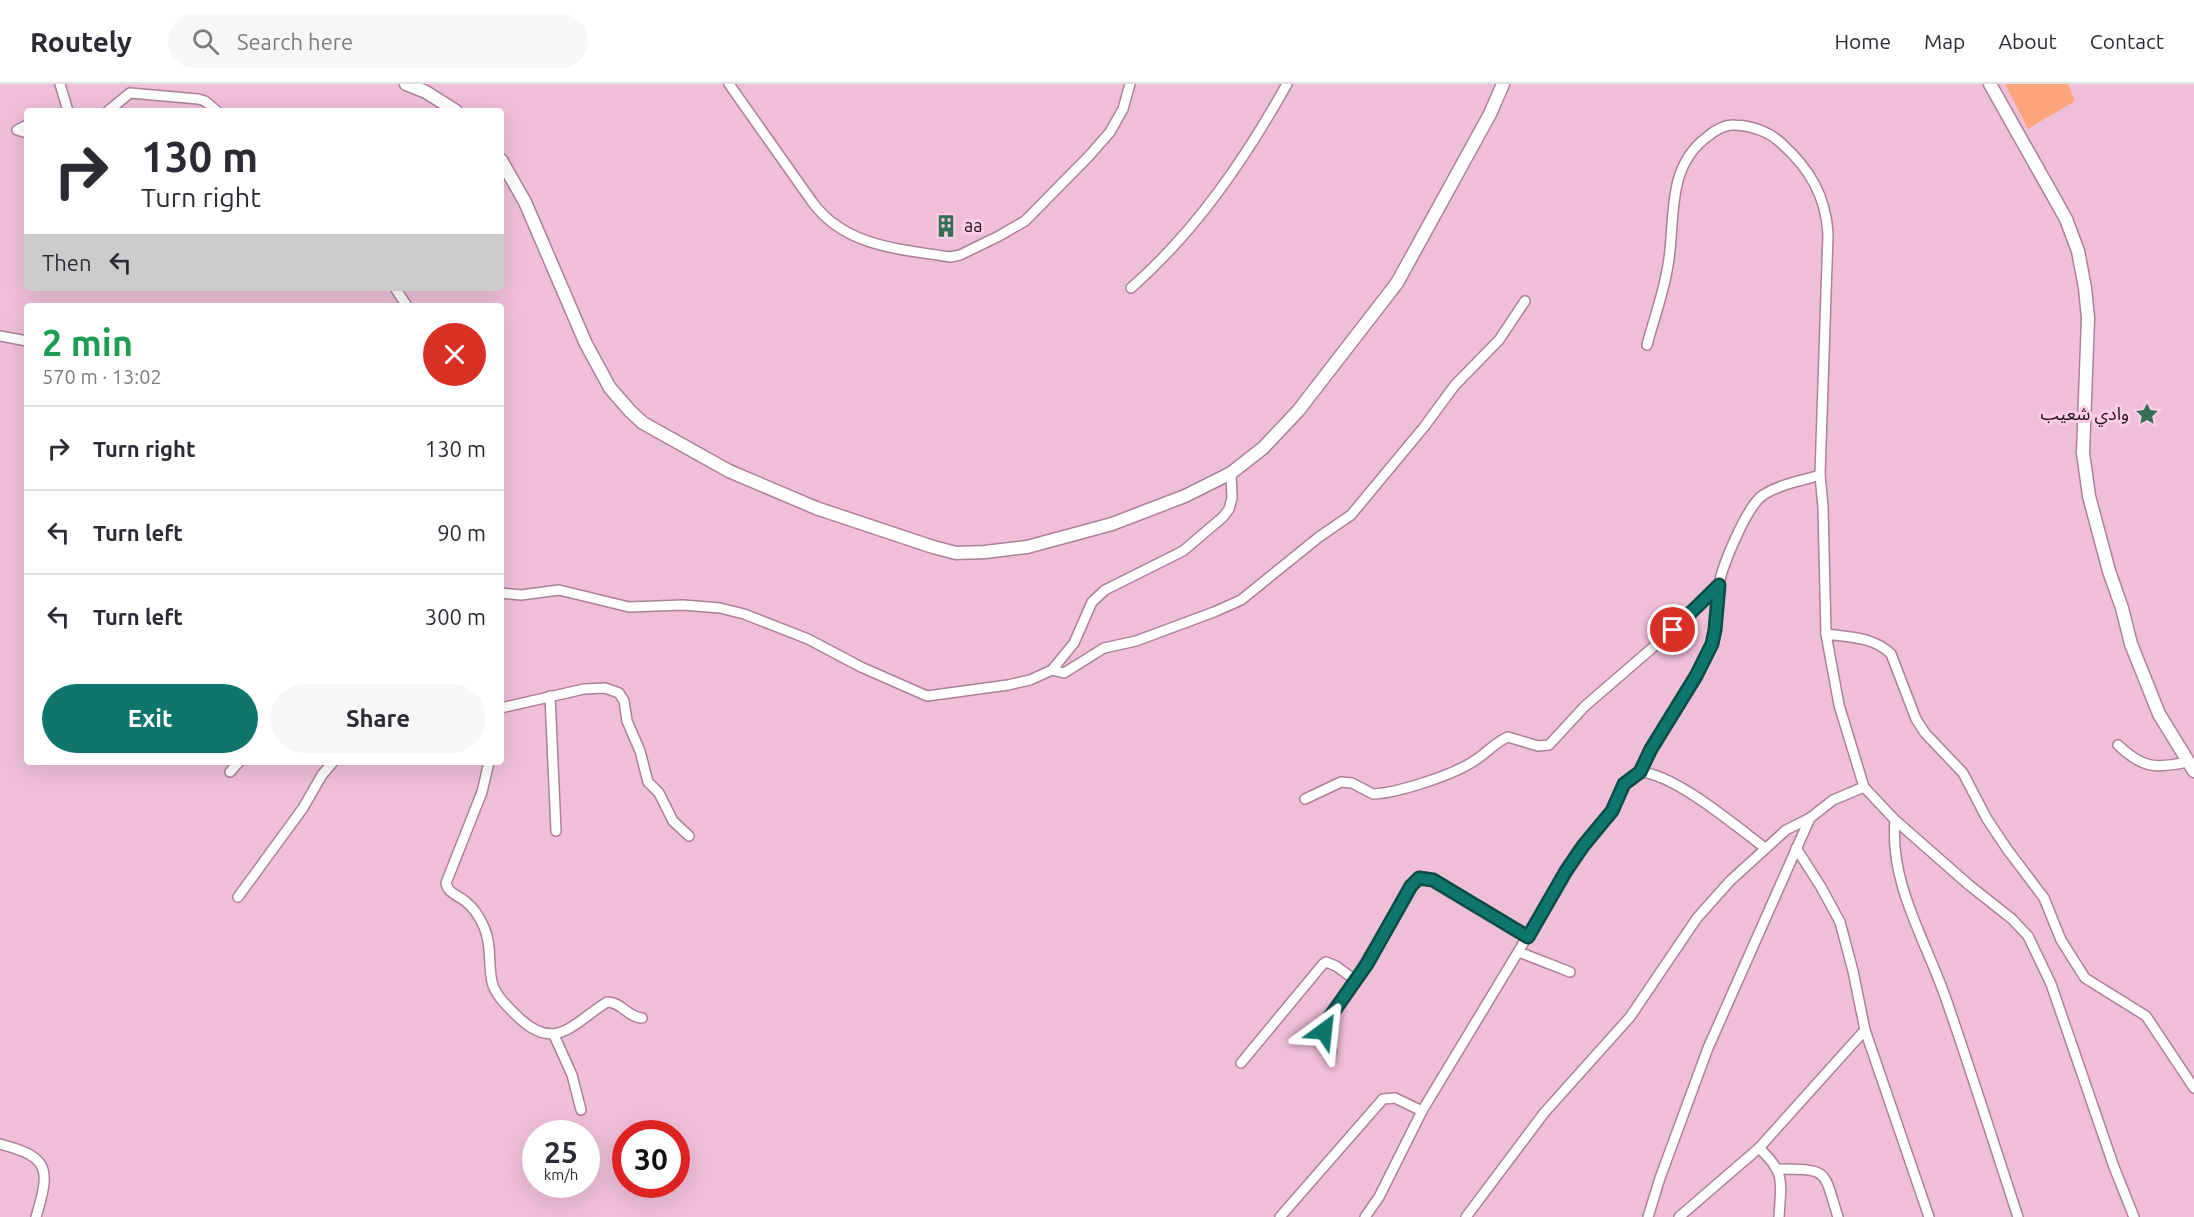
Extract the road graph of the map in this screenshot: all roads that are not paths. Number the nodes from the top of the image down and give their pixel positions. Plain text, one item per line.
1 (60, 84) edge
2 (406, 84) edge
3 (729, 84) edge
4 (1130, 84) edge
5 (1287, 84) edge
6 (1503, 84) edge
7 (1990, 84) edge
8 (67, 108) edge
9 (111, 108) edge
10 (213, 108) edge
11 (451, 108) edge
12 (24, 126) edge
13 (24, 132) edge
14 (504, 165) edge
15 (1131, 288) dead end
16 (1525, 301) dead end
17 (0, 336) edge
18 (24, 340) edge
19 (1647, 345) dead end
20 (1231, 473) junction
21 (1820, 475) junction
22 (1719, 585) junction
23 (504, 594) edge
24 (1826, 634) junction
25 (1052, 670) junction
26 (549, 696) junction
27 (504, 707) edge
28 (2118, 745) dead end
29 (236, 765) edge
30 (330, 765) edge
31 (488, 765) edge
32 (2190, 767) edge
33 (230, 772) dead end
34 (1640, 772) junction
35 (1864, 787) junction
36 (1305, 799) dead end
37 (1810, 818) junction
38 (1895, 820) junction
39 (556, 831) dead end
40 (689, 836) dead end
41 (1765, 848) junction
42 (1796, 848) junction
43 (238, 897) dead end
44 (1528, 937) junction
45 (1519, 952) junction
46 (1570, 972) dead end
47 (1355, 981) junction
48 (642, 1018) dead end
49 (1865, 1030) junction
50 (554, 1035) junction
51 (1332, 1051) dead end
52 (1241, 1063) dead end
53 (2194, 1088) edge
54 (581, 1110) dead end
55 (1422, 1111) junction
56 (0, 1144) edge
57 (1759, 1148) junction
58 (1778, 1169) junction
59 (36, 1217) edge
60 (1280, 1217) edge
61 (1365, 1217) edge
62 (1466, 1217) edge
63 (1648, 1217) edge
64 (1679, 1217) edge
65 (1779, 1217) edge
66 (1838, 1217) edge
67 (1929, 1217) edge
68 (2018, 1217) edge
69 (2134, 1217) edge

1 - 8 street
2 - 11 main road
3 - 4 street
5 - 15 street
6 - 20 main road
7 - 32 main road
9 - 10 street
12 - 13 street
14 - 20 main road
16 - 25 street
17 - 18 street
19 - 21 street
20 - 25 street
21 - 22 street
21 - 24 street
22 - 34 street
22 - 36 street
23 - 25 street
24 - 35 street
24 - 53 street
26 - 27 street
26 - 39 street
26 - 40 street
28 - 32 street
29 - 33 street
30 - 43 street
31 - 50 street
34 - 41 street
34 - 44 street
35 - 37 street
35 - 38 street
37 - 41 street
37 - 42 street
38 - 68 street
38 - 69 street
41 - 62 street
42 - 49 street
42 - 63 street
44 - 45 street
44 - 47 street
45 - 46 street
45 - 55 street
47 - 51 street
47 - 52 street
48 - 50 street
49 - 57 street
49 - 67 street
50 - 54 street
55 - 60 street
55 - 61 street
56 - 59 street
57 - 58 street
57 - 64 street
58 - 65 street
58 - 66 street

